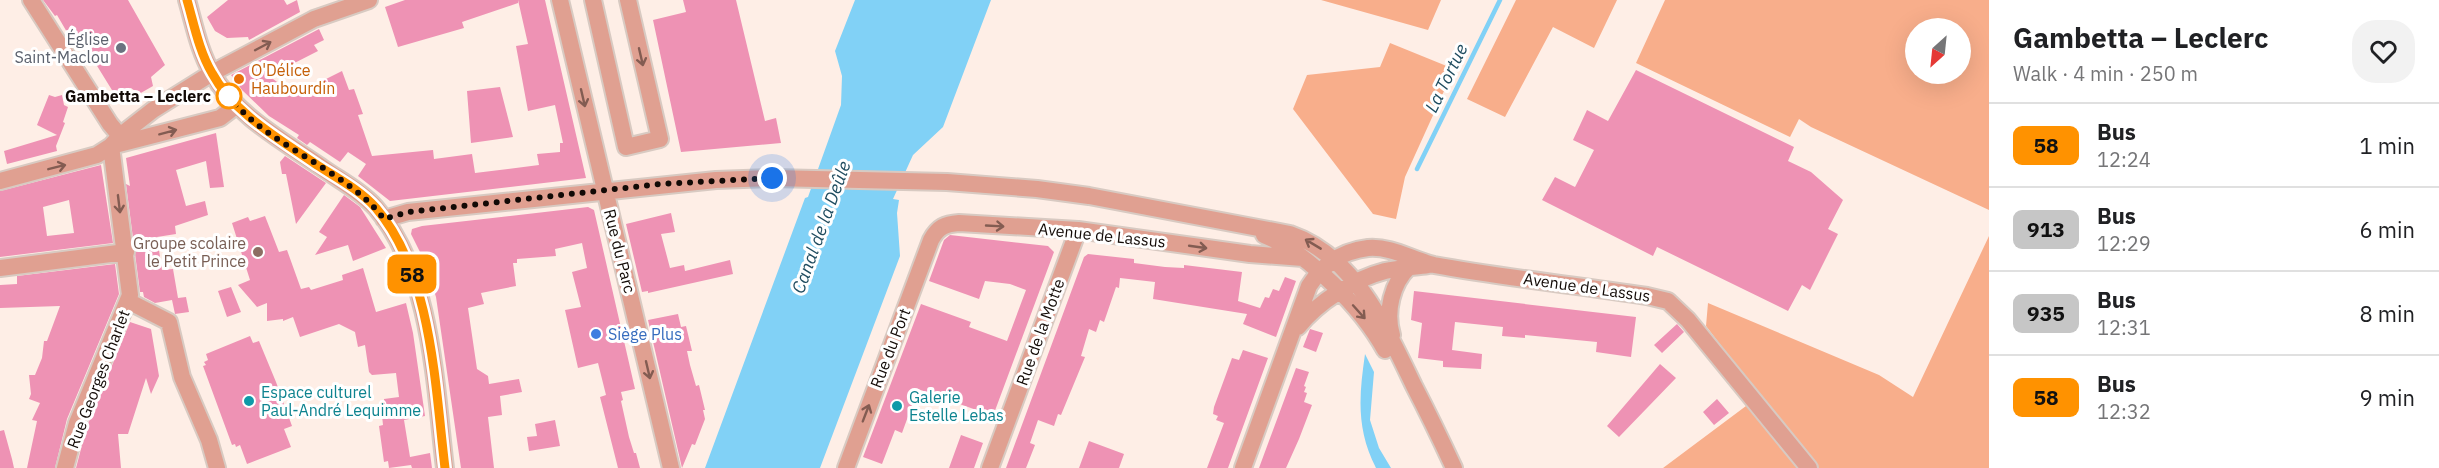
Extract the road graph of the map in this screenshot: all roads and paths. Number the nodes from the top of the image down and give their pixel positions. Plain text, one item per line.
1 (31, 0) edge
2 (187, 0) edge
3 (369, 0) edge
4 (560, 0) edge
5 (593, 0) edge
6 (628, 0) edge
7 (212, 73) junction
8 (237, 105) junction
9 (116, 141) junction
10 (0, 181) edge
11 (605, 190) junction
12 (384, 219) junction
13 (1226, 223) junction
14 (938, 229) joint
15 (1078, 230) junction
16 (126, 252) junction
17 (1303, 258) junction
18 (1333, 260) junction
19 (1432, 264) junction
20 (1409, 267) junction
21 (0, 268) edge
22 (1318, 272) junction
23 (1356, 284) junction
24 (1340, 293) junction
25 (128, 301) junction
26 (1289, 340) junction
27 (1398, 352) junction
28 (65, 468) edge
29 (217, 468) edge
30 (445, 468) edge
31 (671, 468) edge
32 (846, 468) edge
33 (990, 468) edge
34 (1243, 468) edge
35 (1442, 468) edge
36 (1455, 468) edge
37 (1809, 468) edge

1 - 9 street
2 - 7 street
7 -> 3 street
4 -> 11 street, Rue du Parc
6 -> 5 street
7 - 8 street
7 - 9 street
9 -> 8 street
8 - 12 street
10 -> 9 street
9 -> 16 street, Rue Georges Charlet
11 - 12 street
11 - 13 street
11 -> 31 street, Rue du Parc
12 - 30 street
13 - 17 street
18 -> 13 street
14 -> 15 street, Avenue de Lassus
32 -> 14 street, Rue du Port
15 -> 17 street, Avenue de Lassus
15 - 33 street, Rue de la Motte
16 - 21 street
16 - 25 street, Rue Georges Charlet
17 - 22 street
18 - 19 street, Avenue de Lassus
18 - 22 street, Avenue de Lassus
18 - 23 street
19 - 20 street, Avenue de Lassus
19 - 37 street, Avenue de Lassus
20 - 23 street, Avenue de Lassus
20 - 27 street
22 - 24 street
22 - 26 street
23 - 24 street, Avenue de Lassus
23 - 27 street
24 - 26 street, Avenue de Lassus
24 -> 35 street
25 - 28 street, Rue Georges Charlet
25 - 29 street
26 - 34 street
27 - 36 street

